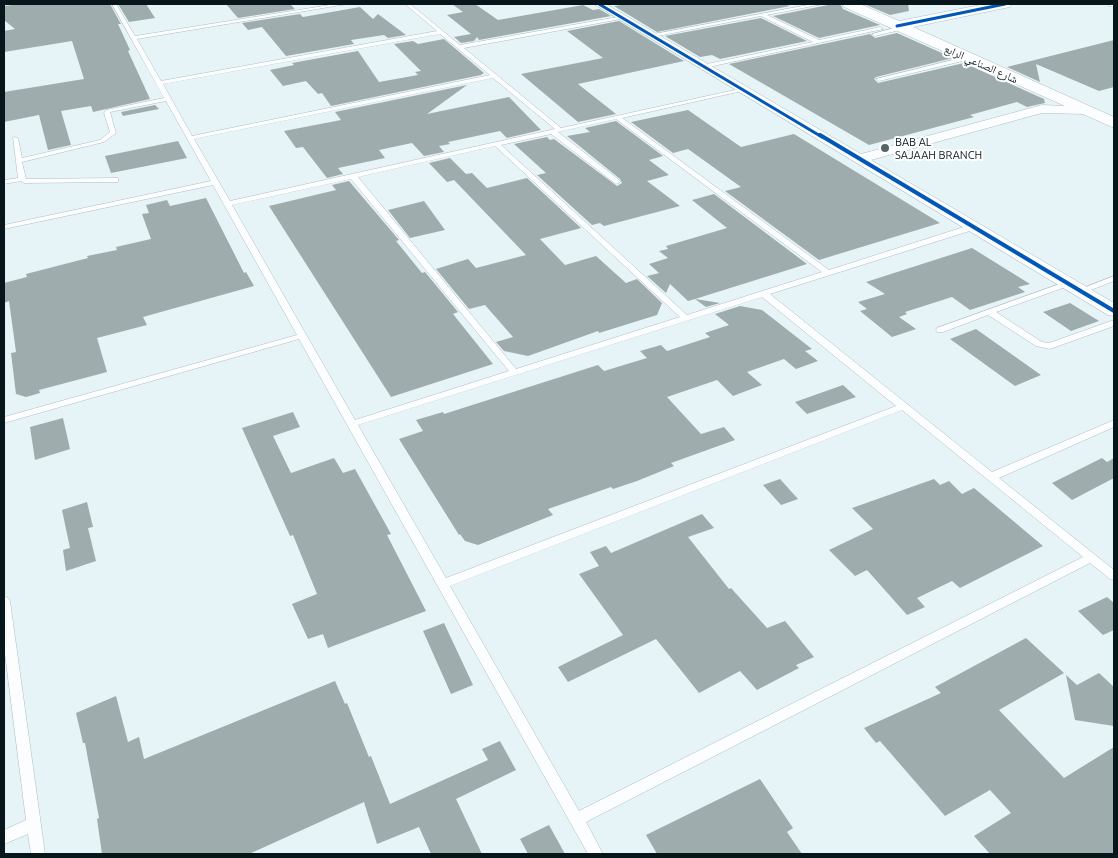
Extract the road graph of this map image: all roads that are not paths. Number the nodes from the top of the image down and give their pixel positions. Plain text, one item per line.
1 (114, 4) edge
2 (344, 4) edge
3 (407, 4) edge
4 (820, 4) edge
5 (849, 4) edge
6 (875, 4) edge
7 (975, 4) edge
8 (1005, 4) edge
9 (602, 5) edge
10 (620, 10) edge
11 (762, 15) junction
12 (940, 18) junction
13 (898, 24) junction
14 (441, 32) junction
15 (652, 35) junction
16 (947, 36) junction
17 (134, 38) junction
18 (819, 44) junction
19 (459, 47) junction
20 (969, 58) junction
21 (704, 66) junction
22 (495, 76) junction
23 (878, 79) dead end
24 (159, 83) junction
25 (742, 89) junction
26 (168, 99) junction
27 (1044, 101) junction
28 (1114, 109) edge
29 (617, 117) junction
30 (1114, 123) edge
31 (556, 130) junction
32 (15, 138) dead end
33 (190, 138) junction
34 (496, 144) junction
35 (859, 159) junction
36 (18, 160) junction
37 (353, 176) junction
38 (22, 179) junction
39 (115, 180) dead end
40 (4, 182) edge
41 (216, 182) junction
42 (616, 182) dead end
43 (228, 204) junction
44 (4, 227) edge
45 (973, 227) junction
46 (828, 273) junction
47 (1114, 278) edge
48 (1074, 287) junction
49 (764, 294) junction
50 (1114, 311) edge
51 (989, 312) junction
52 (686, 318) junction
53 (1114, 323) edge
54 (940, 330) dead end
55 (302, 336) junction
56 (514, 373) junction
57 (904, 406) junction
58 (4, 420) edge
59 (1114, 423) edge
60 (352, 424) junction
61 (991, 477) junction
62 (1091, 558) junction
63 (1114, 576) edge
64 (443, 584) junction
65 (4, 601) edge
66 (576, 820) junction
67 (34, 824) junction
68 (4, 837) edge
69 (38, 854) edge
70 (596, 854) edge

1 - 17 lane
2 - 17 lane
3 - 14 lane
4 - 11 lane
5 - 13 main road, شارع الصناعي الرابع
6 - 13 main road, شارع الصناعي الرابع
7 - 13 main road
8 - 12 main road
9 - 10 street
10 - 15 street
10 - 19 lane
11 - 15 lane
11 - 18 lane
12 - 13 main road
12 - 16 main road
13 - 16 main road, شارع الصناعي الرابع
13 - 18 lane
13 - 18 lane
13 - 20 main road, شارع الصناعي الرابع
14 - 19 lane
14 - 24 lane
15 - 21 street
16 - 28 main road, شارع الصناعي الرابع
17 - 24 lane
18 - 21 lane
19 - 22 lane
20 - 23 lane
20 - 27 main road, شارع الصناعي الرابع
21 - 25 street
22 - 31 lane
22 - 33 lane
24 - 26 lane
25 - 29 lane
25 - 35 street
26 - 33 lane
26 - 36 lane
27 - 30 main road, شارع الصناعي الرابع
27 - 35 street
29 - 31 lane
29 - 46 lane
31 - 34 lane
31 - 42 lane
32 - 36 lane
33 - 41 lane
34 - 37 lane
34 - 52 lane
35 - 45 street
36 - 38 lane
37 - 43 lane
37 - 56 lane
38 - 39 lane
38 - 40 lane
41 - 43 lane
41 - 44 lane
43 - 55 lane
45 - 46 lane
45 - 48 street
46 - 49 lane
47 - 48 lane
48 - 50 street
48 - 51 lane
49 - 52 lane
49 - 57 lane
51 - 53 lane
51 - 54 lane
52 - 56 lane
55 - 58 lane
55 - 60 lane
56 - 60 lane
57 - 61 lane
57 - 64 lane
59 - 61 lane
60 - 64 lane
61 - 62 lane
62 - 63 lane
62 - 66 lane
64 - 66 lane
65 - 67 lane
66 - 70 lane
67 - 68 lane
67 - 69 lane

